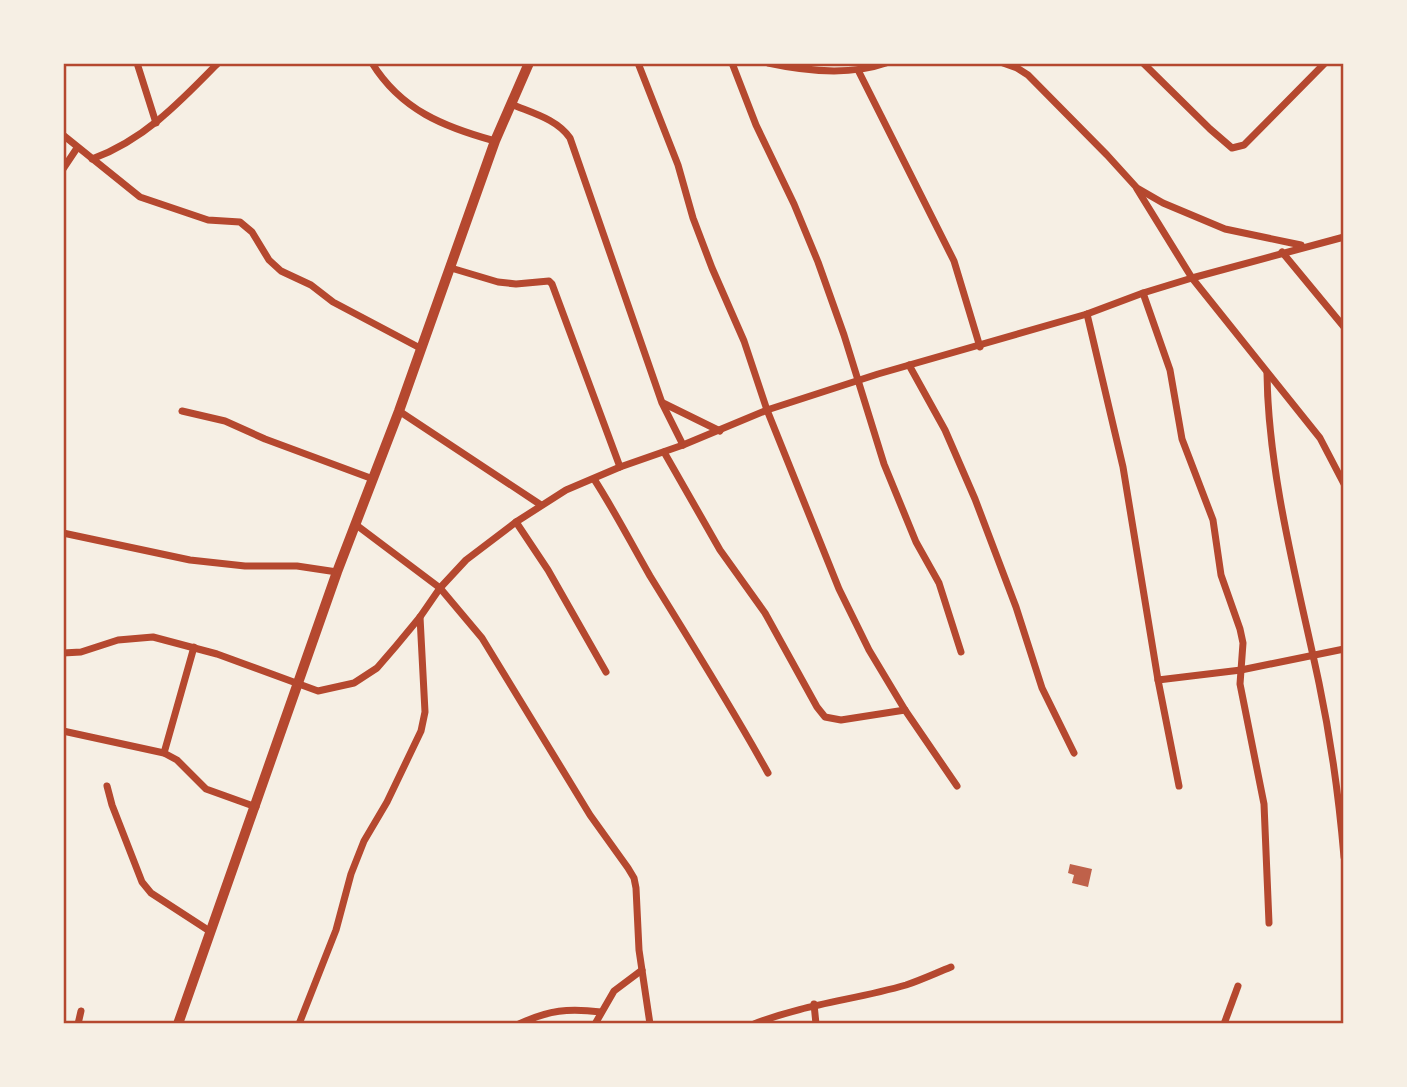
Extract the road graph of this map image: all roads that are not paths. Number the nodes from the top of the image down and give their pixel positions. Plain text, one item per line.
1 (137, 63) edge
2 (218, 63) edge
3 (372, 63) edge
4 (529, 63) edge
5 (638, 63) edge
6 (732, 63) edge
7 (768, 63) edge
8 (886, 63) edge
9 (1003, 63) edge
10 (1143, 63) edge
11 (1325, 63) edge
12 (858, 70) junction
13 (511, 104) junction
14 (156, 123) junction
15 (63, 135) edge
16 (495, 141) junction
17 (76, 148) junction
18 (92, 159) junction
19 (63, 169) edge
20 (1137, 188) junction
21 (1344, 237) edge
22 (1307, 246) junction
23 (1282, 252) junction
24 (451, 268) junction
25 (1192, 278) junction
26 (1143, 293) junction
27 (1087, 314) junction
28 (1344, 327) edge
29 (980, 346) junction
30 (420, 348) junction
31 (909, 365) junction
32 (1267, 373) junction
33 (859, 380) junction
34 (662, 402) junction
35 (766, 410) junction
36 (182, 411) dead end
37 (399, 411) junction
38 (720, 430) junction
39 (683, 445) junction
40 (664, 453) junction
41 (620, 467) junction
42 (373, 479) junction
43 (594, 479) junction
44 (1344, 484) edge
45 (541, 505) junction
46 (516, 522) junction
47 (355, 524) junction
48 (63, 533) edge
49 (337, 572) junction
50 (440, 588) junction
51 (420, 617) junction
52 (194, 647) junction
53 (1344, 649) edge
54 (961, 652) dead end
55 (63, 653) edge
56 (1313, 656) junction
57 (1241, 670) junction
58 (607, 672) dead end
59 (1158, 680) junction
60 (298, 685) junction
61 (905, 710) junction
62 (63, 731) edge
63 (164, 753) junction
64 (1074, 753) dead end
65 (768, 773) dead end
66 (107, 786) dead end
67 (957, 786) dead end
68 (1179, 786) dead end
69 (256, 807) junction
70 (1344, 857) edge
71 (1269, 923) dead end
72 (211, 932) junction
73 (951, 967) dead end
74 (642, 970) junction
75 (1238, 986) dead end
76 (814, 1004) junction
77 (81, 1011) dead end
78 (601, 1012) junction
79 (78, 1024) edge
80 (178, 1024) edge
81 (299, 1024) edge
82 (519, 1024) edge
83 (595, 1024) edge
84 (650, 1024) edge
85 (754, 1024) edge
86 (816, 1024) edge
87 (1224, 1024) edge

1 - 14 street
2 - 14 street
3 - 16 street
4 - 13 street
5 - 35 street
6 - 33 street
7 - 12 street
8 - 12 street
9 - 20 street
10 - 11 street
12 - 29 street
13 - 16 street
13 - 34 street
14 - 18 street
15 - 17 street
16 - 24 street
17 - 18 street
17 - 19 street
18 - 30 street
20 - 22 street
20 - 25 street
21 - 22 street
22 - 23 street
23 - 25 street
23 - 28 street
24 - 30 street
24 - 41 street
25 - 26 street
25 - 32 street
26 - 27 street
26 - 57 street
27 - 29 street
27 - 59 street
29 - 31 street
30 - 37 street
31 - 33 street
31 - 64 street
32 - 44 street
32 - 56 street
33 - 35 street
33 - 54 street
34 - 38 street
34 - 39 street
35 - 38 street
35 - 61 street
36 - 42 street
37 - 42 street
37 - 45 street
38 - 39 street
39 - 40 street
40 - 41 street
40 - 61 street
41 - 43 street
42 - 47 street
43 - 45 street
43 - 65 street
45 - 46 street
46 - 50 street
46 - 58 street
47 - 49 street
47 - 50 street
48 - 49 street
49 - 60 street
50 - 51 street
50 - 74 street
51 - 60 street
51 - 81 street
52 - 55 street
52 - 60 street
52 - 63 street
53 - 56 street
56 - 57 street
56 - 70 street
57 - 59 street
57 - 71 street
59 - 68 street
60 - 69 street
61 - 67 street
62 - 63 street
63 - 69 street
66 - 72 street
69 - 72 street
72 - 80 street
73 - 76 street
74 - 78 street
74 - 84 street
75 - 87 street
76 - 85 street
76 - 86 street
77 - 79 street
78 - 82 street
78 - 83 street

